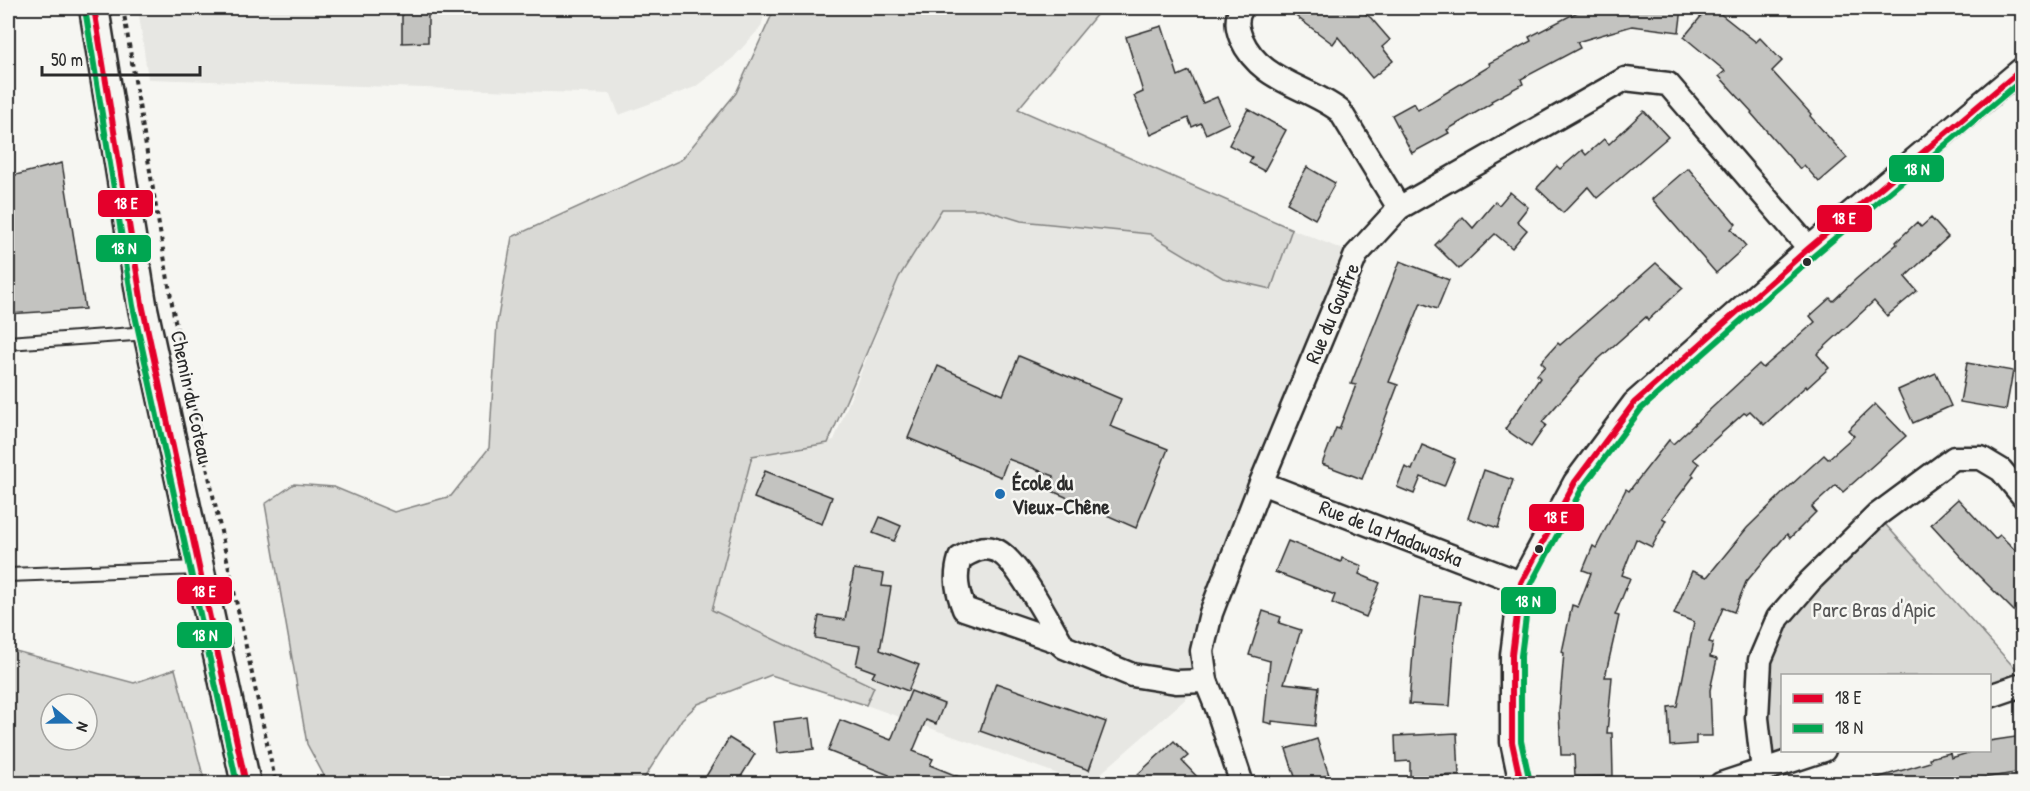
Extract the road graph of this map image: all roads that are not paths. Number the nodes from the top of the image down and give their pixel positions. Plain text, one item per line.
1 (94, 8) edge
2 (1242, 8) edge
3 (2022, 69) edge
4 (1399, 207) junction
5 (1809, 248) junction
6 (148, 333) junction
7 (8, 343) edge
8 (1261, 483) junction
9 (2022, 495) edge
10 (198, 568) junction
11 (8, 575) edge
12 (1521, 583) junction
13 (1065, 647) junction
14 (1206, 681) junction
15 (2022, 685) edge
16 (1991, 695) edge
17 (1818, 752) edge
18 (1763, 771) junction
19 (246, 783) edge
20 (1242, 783) edge
21 (1521, 783) edge
22 (1721, 783) edge

1 - 6 street, Chemin du Coteau
2 - 4 street
3 - 5 street
4 - 5 street, Rue du Gouffre
4 - 8 street, Rue du Gouffre
5 - 12 street
6 - 7 lane
6 - 10 street, Chemin du Coteau
8 - 12 street, Rue de la Madawaska
8 - 14 street, Rue du Gouffre
9 - 18 street
10 - 11 lane
10 - 19 street, Chemin du Coteau
12 - 21 street
13 - 13 street
13 - 14 street
14 - 20 street, Rue du Gouffre
15 - 16 street
17 - 18 street
18 - 22 street

